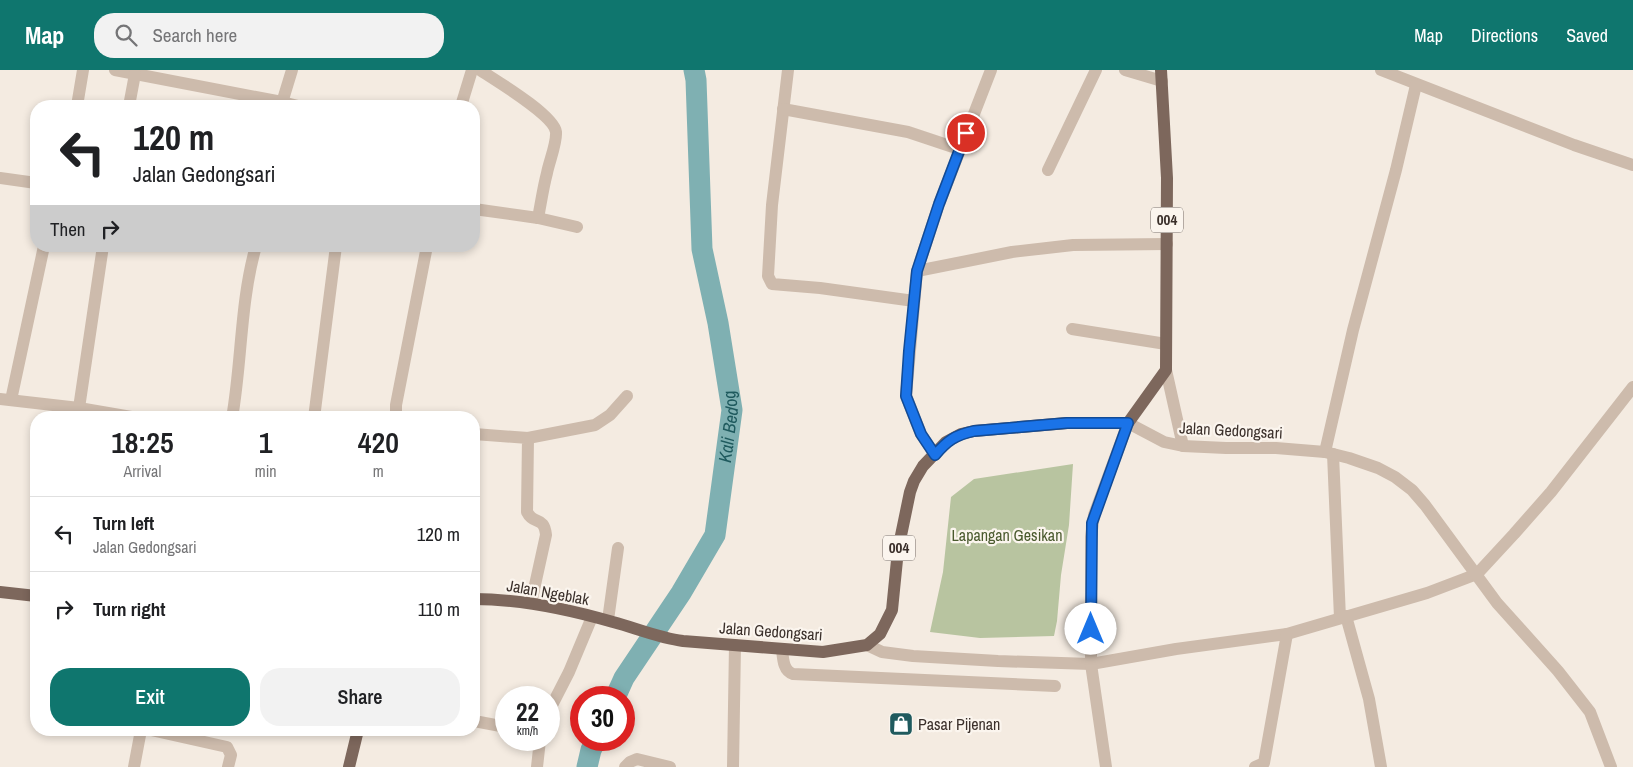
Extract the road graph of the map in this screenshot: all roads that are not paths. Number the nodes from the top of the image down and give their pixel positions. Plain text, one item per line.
1 (83, 70) edge
2 (115, 70) edge
3 (292, 70) edge
4 (472, 70) edge
5 (480, 70) edge
6 (788, 70) edge
7 (991, 70) edge
8 (1096, 70) edge
9 (1125, 70) edge
10 (1381, 70) edge
11 (135, 74) junction
12 (1161, 75) edge
13 (1416, 85) junction
14 (77, 100) edge
15 (130, 100) edge
16 (262, 100) edge
17 (283, 100) edge
18 (463, 100) edge
19 (783, 109) junction
20 (960, 149) junction
21 (1633, 165) edge
22 (1048, 170) dead end
23 (0, 178) edge
24 (30, 182) edge
25 (480, 210) edge
26 (538, 218) junction
27 (576, 227) dead end
28 (1166, 244) junction
29 (43, 252) edge
30 (102, 252) edge
31 (254, 252) edge
32 (335, 252) edge
33 (426, 252) edge
34 (917, 271) junction
35 (914, 301) junction
36 (1072, 329) dead end
37 (1166, 344) junction
38 (1166, 370) junction
39 (1633, 387) edge
40 (627, 396) dead end
41 (6, 399) edge
42 (79, 408) junction
43 (96, 411) edge
44 (233, 411) edge
45 (315, 411) edge
46 (396, 411) edge
47 (1128, 423) junction
48 (480, 434) edge
49 (528, 438) junction
50 (1183, 446) junction
51 (1329, 453) junction
52 (935, 455) junction
53 (618, 548) dead end
54 (1477, 574) junction
55 (0, 592) edge
56 (30, 595) edge
57 (480, 599) edge
58 (531, 603) junction
59 (592, 617) junction
60 (1343, 617) junction
61 (612, 622) junction
62 (1287, 634) junction
63 (670, 640) joint
64 (735, 645) junction
65 (867, 645) junction
66 (782, 649) junction
67 (1033, 662) junction
68 (1091, 664) junction
69 (1033, 684) junction
70 (1056, 686) dead end
71 (560, 690) edge
72 (480, 722) edge
73 (495, 725) edge
74 (140, 736) edge
75 (178, 736) edge
76 (357, 736) edge
77 (539, 751) edge
78 (1263, 766) edge
79 (134, 767) edge
80 (228, 767) edge
81 (349, 767) edge
82 (537, 767) edge
83 (625, 767) edge
84 (670, 767) edge
85 (733, 767) edge
86 (1106, 767) edge
87 (1381, 767) edge
88 (1611, 767) edge

1 - 14 street
2 - 11 street
3 - 17 street
4 - 18 street
5 - 26 street
6 - 19 street
7 - 20 street
8 - 22 street
9 - 12 street
10 - 13 street
11 - 15 street
11 - 16 street
12 - 28 main road, 004
13 - 21 street
13 - 51 street
19 - 20 street
19 - 35 street
20 - 34 street
23 - 24 street
25 - 26 street
26 - 27 street
28 - 34 street
28 - 37 main road, 004
29 - 41 street
30 - 42 street
31 - 44 street
32 - 45 street
33 - 46 street
34 - 35 street
35 - 52 street
36 - 37 street
37 - 38 main road, 004
38 - 47 main road
38 - 50 street
39 - 54 street
40 - 49 street
41 - 42 street
42 - 43 street
47 - 50 street, Jalan Gedongsari
47 - 52 main road, Jalan Gedongsari / 004
47 - 68 street
48 - 49 street
49 - 58 street
50 - 51 street, Jalan Gedongsari
51 - 54 street, Jalan Gedongsari
51 - 60 street
52 - 65 main road, Jalan Gedongsari / 004
53 - 61 street
54 - 60 street
54 - 88 street, Jalan Gedongsari
55 - 56 main road
57 - 58 main road, Jalan Ngeblak
58 - 59 main road, Jalan Ngeblak
59 - 61 main road, Jalan Ngeblak
59 - 71 street
60 - 62 street
60 - 87 street
61 - 63 main road, Jalan Ngeblak
62 - 68 street
62 - 78 street
63 - 64 main road, Jalan Gedongsari
64 - 66 main road, Jalan Gedongsari
64 - 85 street
65 - 66 main road, Jalan Gedongsari
65 - 67 street
66 - 69 street
67 - 68 street
67 - 69 street
68 - 86 street
69 - 70 street
72 - 73 street
74 - 79 street
75 - 80 street
76 - 81 main road
77 - 82 street
83 - 84 street

